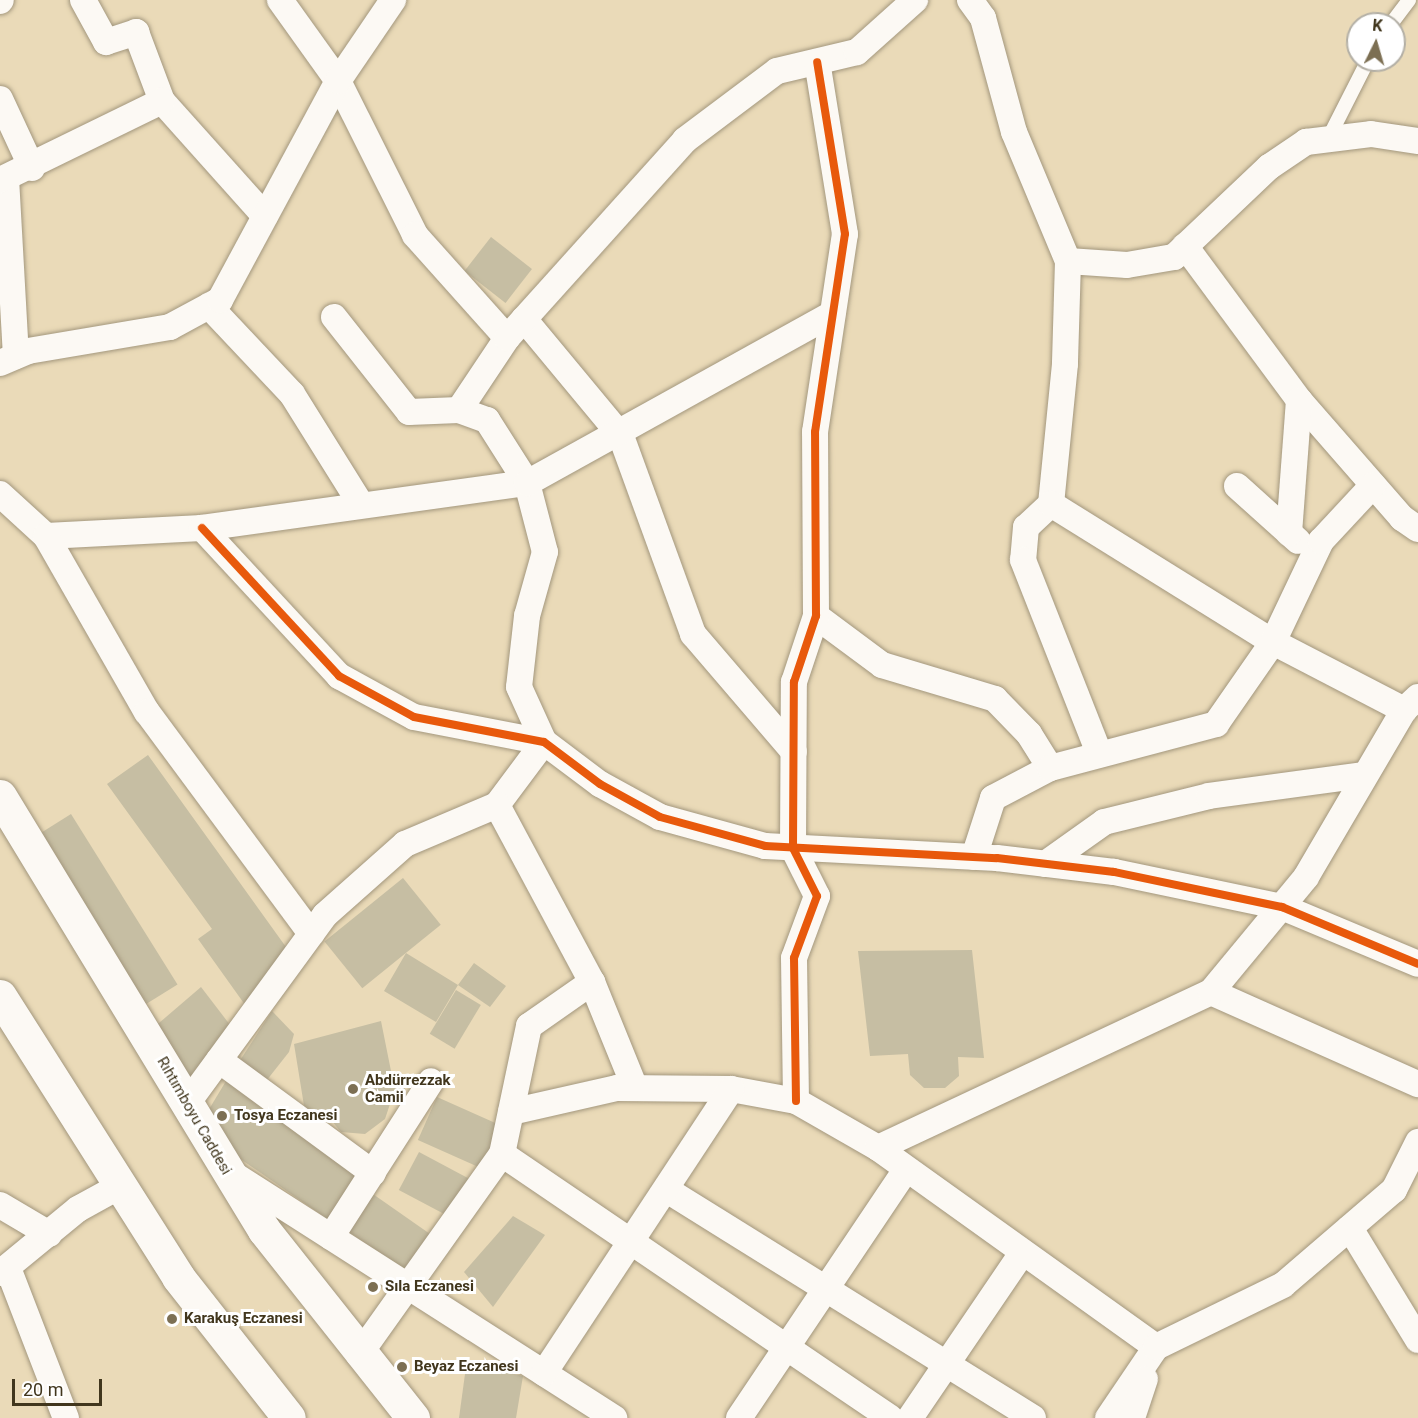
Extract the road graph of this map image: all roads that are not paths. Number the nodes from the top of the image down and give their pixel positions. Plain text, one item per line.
1 (83, 0) edge
2 (280, 0) edge
3 (393, 0) edge
4 (915, 0) edge
5 (970, 0) edge
6 (817, 62) junction
7 (1362, 72) edge
8 (338, 81) junction
9 (0, 99) edge
10 (162, 101) junction
11 (1328, 139) junction
12 (1418, 141) edge
13 (32, 168) junction
14 (3, 179) edge
15 (266, 216) junction
16 (1185, 246) junction
17 (1068, 261) junction
18 (209, 306) junction
19 (832, 314) junction
20 (334, 317) dead end
21 (524, 319) junction
22 (507, 338) junction
23 (8, 359) edge
24 (1299, 400) junction
25 (459, 410) junction
26 (621, 436) junction
27 (527, 483) junction
28 (1373, 485) junction
29 (1237, 486) dead end
30 (0, 494) edge
31 (360, 503) junction
32 (1051, 504) junction
33 (202, 528) junction
34 (1418, 529) edge
35 (1289, 533) junction
36 (46, 536) junction
37 (1314, 555) junction
38 (816, 616) junction
39 (1273, 642) junction
40 (1411, 703) edge
41 (544, 742) junction
42 (794, 752) junction
43 (1099, 753) junction
44 (1050, 768) junction
45 (1365, 775) junction
46 (0, 796) edge
47 (497, 805) junction
48 (793, 848) junction
49 (974, 857) junction
50 (1045, 864) junction
51 (1282, 907) junction
52 (311, 934) junction
53 (1418, 964) edge
54 (592, 982) junction
55 (1211, 992) junction
56 (0, 996) edge
57 (219, 1060) junction
58 (431, 1081) dead end
59 (1418, 1084) edge
60 (635, 1088) junction
61 (730, 1089) junction
62 (796, 1101) junction
63 (186, 1105) junction
64 (511, 1112) junction
65 (1418, 1142) edge
66 (878, 1148) junction
67 (502, 1154) junction
68 (224, 1168) junction
69 (906, 1171) junction
70 (373, 1173) junction
71 (120, 1186) junction
72 (667, 1190) junction
73 (0, 1204) edge
74 (1350, 1228) junction
75 (49, 1234) junction
76 (332, 1237) junction
77 (631, 1242) junction
78 (1022, 1253) junction
79 (4, 1271) edge
80 (408, 1286) junction
81 (825, 1288) junction
82 (1418, 1340) edge
83 (786, 1347) junction
84 (1156, 1347) junction
85 (359, 1355) junction
86 (947, 1365) junction
87 (544, 1372) junction
88 (66, 1418) edge
89 (289, 1418) edge
90 (413, 1418) edge
91 (614, 1418) edge
92 (739, 1418) edge
93 (890, 1418) edge
94 (910, 1418) edge
95 (1033, 1418) edge
96 (1108, 1418) edge
97 (1132, 1418) edge

1 - 10 street
2 - 8 street
3 - 8 street
4 - 6 street
5 - 17 street
6 - 19 street
6 - 21 street
7 - 11 lane
8 - 15 street
8 - 22 street
9 - 13 street
10 - 13 street
10 - 15 street
11 - 12 street
11 - 16 street
13 - 14 street
14 - 23 street
15 - 18 street
16 - 17 street
16 - 24 street
17 - 32 street
18 - 23 street
18 - 31 street
19 - 26 street
19 - 38 street
20 - 25 street
21 - 22 street
21 - 26 street
22 - 25 street
24 - 28 street
24 - 35 street
25 - 27 street
26 - 27 street
26 - 42 street
27 - 31 street
27 - 41 street
28 - 34 street
28 - 37 street
29 - 35 street
30 - 36 street
31 - 33 street
32 - 39 street
32 - 43 street
33 - 36 street
33 - 41 street
35 - 37 street
36 - 52 street
37 - 39 street
38 - 42 street
38 - 44 street
39 - 40 street
39 - 43 street
40 - 45 street
41 - 47 street
41 - 48 street
42 - 48 street
43 - 44 street
44 - 49 street
45 - 50 street
45 - 51 street
46 - 63 street, Rıhtımboyu Caddesi
47 - 52 street
47 - 54 street
48 - 49 street
48 - 62 street
49 - 50 street
50 - 51 street
51 - 53 street
51 - 55 street
52 - 57 street
54 - 60 street
54 - 64 street
55 - 59 street
55 - 66 street
56 - 71 street
57 - 63 street
57 - 70 street
58 - 70 street
60 - 61 street
60 - 64 street
61 - 62 street
61 - 72 street
62 - 66 street
63 - 68 street, Rıhtımboyu Caddesi
64 - 67 street
65 - 74 street
66 - 69 street
67 - 77 street
67 - 80 street
68 - 76 street
68 - 85 street, Rıhtımboyu Caddesi
69 - 78 street
69 - 81 street
70 - 76 street
71 - 75 street
71 - 89 street
72 - 77 street
72 - 81 street
73 - 75 street
74 - 82 street
74 - 84 street
75 - 79 street
76 - 80 street
77 - 83 street
77 - 87 street
78 - 84 street
78 - 86 street
79 - 88 street
80 - 85 street
80 - 87 street
81 - 83 street
81 - 86 street
83 - 92 street
83 - 93 street
84 - 96 street
84 - 97 street
85 - 90 street, Rıhtımboyu Caddesi
86 - 94 street
86 - 95 street
87 - 91 street

